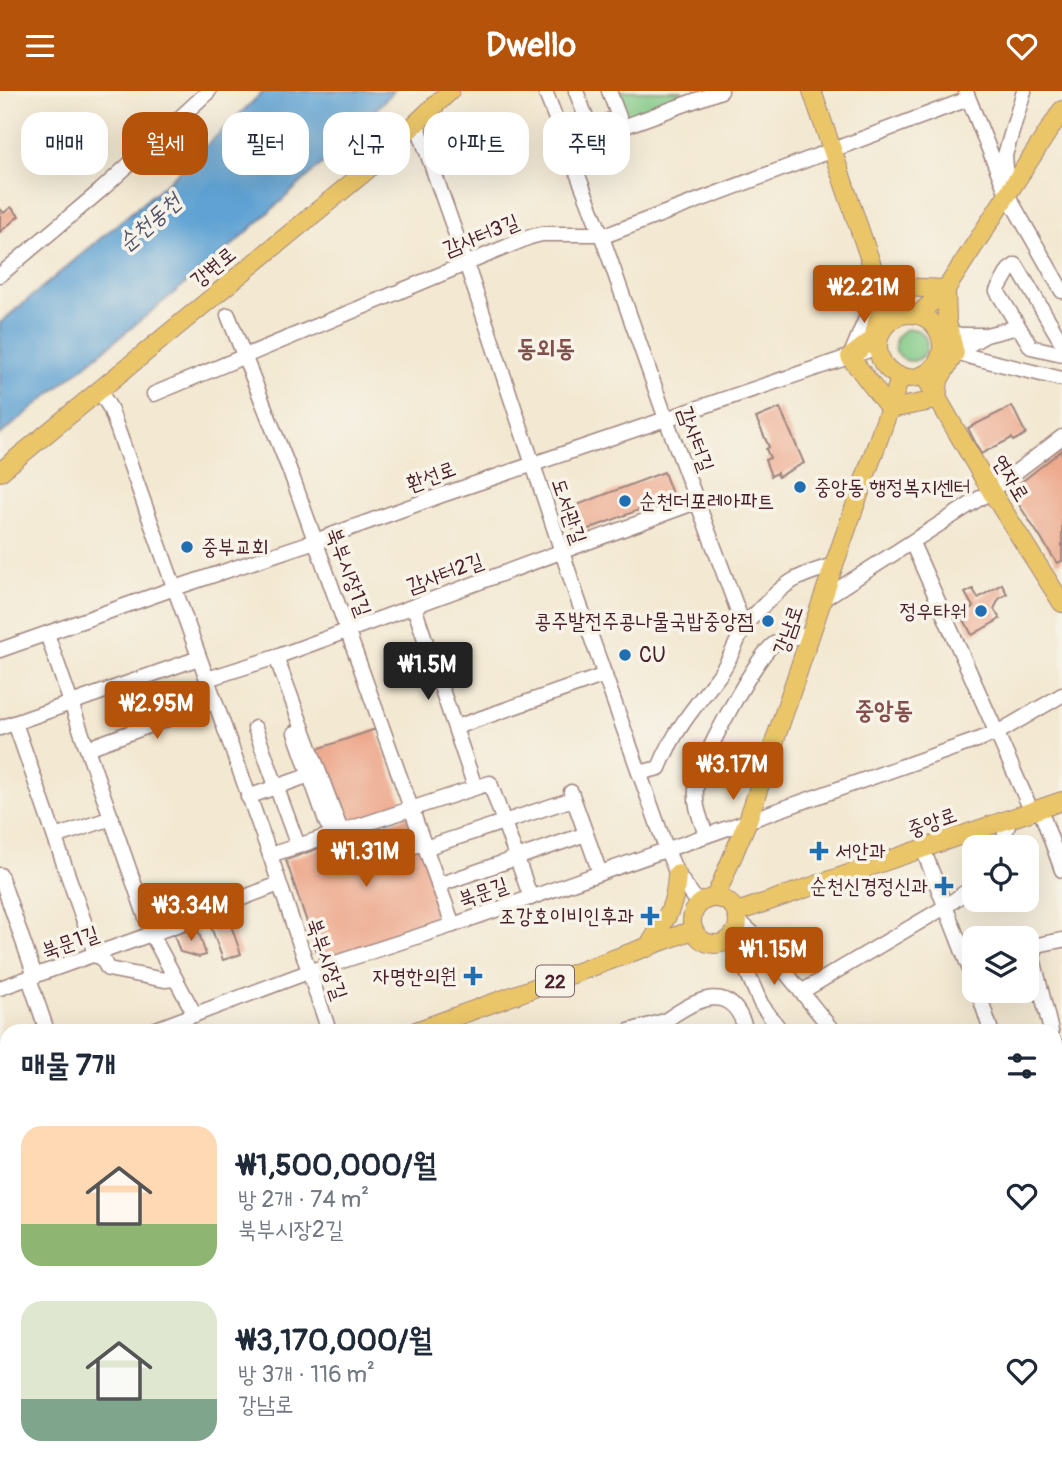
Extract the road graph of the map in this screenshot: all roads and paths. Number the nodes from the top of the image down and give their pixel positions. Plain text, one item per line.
1 (209, 91) edge
2 (450, 91) edge
3 (545, 91) edge
4 (576, 91) edge
5 (609, 91) edge
6 (721, 91) edge
7 (812, 91) edge
8 (1024, 91) edge
9 (967, 95) edge
10 (1062, 110) edge
11 (554, 112) edge
12 (584, 112) edge
13 (617, 112) edge
14 (630, 121) edge
15 (417, 124) junction
16 (832, 151) junction
17 (579, 175) edge
18 (1007, 194) junction
19 (601, 234) junction
20 (466, 263) junction
21 (0, 275) edge
22 (879, 286) junction
23 (946, 289) junction
24 (1062, 291) edge
25 (228, 315) dead end
26 (918, 315) junction
27 (891, 321) junction
28 (1018, 327) junction
29 (986, 335) junction
30 (946, 340) junction
31 (1062, 343) edge
32 (878, 347) junction
33 (1062, 354) edge
34 (245, 356) junction
35 (850, 357) junction
36 (924, 375) junction
37 (901, 376) junction
38 (1062, 379) edge
39 (99, 390) junction
40 (154, 394) dead end
41 (937, 400) junction
42 (890, 409) junction
43 (666, 419) junction
44 (1062, 437) edge
45 (531, 464) junction
46 (0, 472) edge
47 (991, 491) junction
48 (696, 502) junction
49 (315, 541) junction
50 (912, 543) junction
51 (562, 553) junction
52 (834, 565) junction
53 (175, 588) junction
54 (823, 599) junction
55 (1062, 603) edge
56 (414, 607) junction
57 (744, 627) junction
58 (347, 630) junction
59 (47, 634) junction
60 (811, 634) junction
61 (0, 650) edge
62 (276, 657) junction
63 (199, 658) junction
64 (605, 675) junction
65 (207, 679) junction
66 (1062, 695) edge
67 (214, 702) junction
68 (71, 704) junction
69 (289, 715) dead end
70 (15, 723) junction
71 (456, 727) junction
72 (0, 728) edge
73 (255, 728) dead end
74 (997, 733) junction
75 (88, 748) junction
76 (639, 773) junction
77 (310, 775) junction
78 (475, 786) junction
79 (276, 787) junction
80 (248, 797) junction
81 (1062, 801) edge
82 (410, 808) junction
83 (1036, 810) junction
84 (112, 818) junction
85 (1010, 819) junction
86 (748, 820) junction
87 (505, 822) junction
88 (327, 824) dead end
89 (341, 831) junction
90 (586, 834) junction
91 (706, 834) junction
92 (1005, 835) edge
93 (55, 837) junction
94 (298, 846) junction
95 (424, 846) junction
96 (666, 848) junction
97 (923, 849) junction
98 (270, 855) junction
99 (517, 858) junction
100 (353, 866) dead end
101 (1062, 870) edge
102 (600, 873) junction
103 (677, 874) junction
104 (0, 875) edge
105 (279, 884) junction
106 (438, 885) junction
107 (962, 895) edge
108 (531, 898) junction
109 (707, 901) junction
110 (945, 907) junction
111 (736, 924) junction
112 (453, 925) junction
113 (693, 930) junction
114 (152, 935) junction
115 (1062, 940) edge
116 (647, 948) junction
117 (962, 950) edge
118 (98, 955) junction
119 (308, 972) junction
120 (32, 977) junction
121 (175, 979) junction
122 (0, 988) edge
123 (801, 992) junction
124 (982, 1003) edge
125 (761, 1004) junction
126 (195, 1015) junction
127 (45, 1024) edge
128 (170, 1024) edge
129 (327, 1024) edge
130 (442, 1024) edge
131 (668, 1024) edge
132 (744, 1024) edge
133 (776, 1024) edge
134 (827, 1024) edge
135 (989, 1024) edge
136 (1049, 1024) edge

1 - 21 street
2 - 15 main road, 강변로
3 - 11 street, 감사터길
4 - 12 street
5 - 13 street
6 - 14 street
7 - 16 main road
8 - 18 street
9 - 16 street, 감사터3길
9 - 18 street
10 - 18 main road
15 - 20 street, 도서관길
15 - 39 main road, 강변로
16 - 19 street, 감사터3길
16 - 22 main road
17 - 19 street, 감사터길
18 - 23 main road
18 - 24 street
19 - 20 street, 감사터3길
19 - 43 street, 감사터길
20 - 34 street, 감사터3길
20 - 45 street, 도서관길
22 - 23 main road
22 - 27 main road
22 - 35 main road
23 - 26 main road
23 - 30 main road
25 - 34 street, 북부시장1길
26 - 27 main road
26 - 30 main road
27 - 32 main road
28 - 29 street
28 - 31 street
28 - 33 street
29 - 30 street
29 - 30 street
30 - 36 main road
30 - 38 street
30 - 41 main road
32 - 35 street, 환선로
32 - 37 main road
34 - 40 street, 감사터3길
34 - 49 street, 북부시장1길
35 - 42 main road
35 - 43 street, 환선로
36 - 37 main road
36 - 41 main road, 연자로
37 - 42 main road, 강남로
39 - 46 main road, 강변로
39 - 53 street, 북부시장길
41 - 42 main road
41 - 47 main road, 연자로
42 - 52 main road, 강남로
43 - 45 street, 환선로
43 - 48 street, 감사터길
44 - 47 street
45 - 49 street, 환선로
45 - 51 street, 도서관길
47 - 50 street
47 - 55 main road, 연자로
48 - 51 street, 감사터2길
48 - 57 street, 감사터길
49 - 53 street, 환선로
49 - 58 street, 북부시장1길
50 - 54 street
50 - 74 street
51 - 56 street, 감사터2길
51 - 64 street, 도서관길
52 - 54 main road, 강남로
52 - 57 street
53 - 59 street, 환선로
53 - 63 street, 북부시장길
54 - 60 main road, 강남로
56 - 58 street, 감사터2길
56 - 71 street
57 - 76 street
58 - 62 street, 감사터2길
58 - 82 street, 북부시장1길
59 - 61 street, 환선로
59 - 68 street
60 - 86 main road, 강남로
60 - 91 street
62 - 65 street, 감사터2길
62 - 89 street
63 - 65 street, 북부시장길
63 - 68 street
64 - 71 street
64 - 76 street, 도서관길
65 - 67 street, 북부시장길
66 - 74 street, 북문길
67 - 75 street
67 - 80 street, 북부시장길
68 - 70 street
68 - 75 street
69 - 77 street
70 - 72 street
70 - 93 street
71 - 78 street
73 - 79 street
74 - 83 street
74 - 86 street, 북문길
75 - 84 street
76 - 96 street, 도서관길
77 - 79 street
77 - 88 street
78 - 82 street
78 - 87 street
79 - 80 street
79 - 94 street
80 - 98 street, 북부시장길
81 - 83 main road, 중앙로
82 - 89 street
82 - 95 street, 북부시장1길
83 - 85 main road, 중앙로
83 - 101 street
84 - 93 street
84 - 114 street
85 - 92 street
85 - 97 main road, 중앙로
86 - 91 street, 북문길
86 - 109 main road, 강남로
87 - 90 street
87 - 95 street
87 - 99 street
89 - 94 street
90 - 99 street
90 - 102 street
91 - 96 street, 북문길
93 - 118 street
94 - 98 street
95 - 100 street
95 - 106 street, 북부시장1길
96 - 102 street, 북문길
96 - 103 street, 도서관길
97 - 110 street
97 - 111 main road, 중앙로
98 - 105 street, 북부시장길
99 - 106 street
99 - 108 street
102 - 108 street, 북문길
103 - 109 street, 도서관길
103 - 116 main road
104 - 120 street
105 - 114 street, 북문1길
105 - 119 street, 북부시장길
106 - 112 street, 북부시장1길
107 - 110 street
108 - 112 street, 북문길
109 - 111 main road
109 - 113 main road
110 - 117 street
110 - 123 street
111 - 113 main road
111 - 123 street
111 - 125 street
112 - 119 street, 북문길
113 - 116 main road, 22
114 - 118 street, 북문1길
114 - 121 street
115 - 136 street
116 - 130 main road, 22
118 - 120 street, 북문1길
118 - 121 street
119 - 126 street, 북문길
119 - 129 street, 북부시장길
120 - 122 street, 북문1길
120 - 127 street, 북문1길
121 - 126 street
123 - 134 street
124 - 135 street
125 - 132 street
125 - 133 street
126 - 128 street, 북문길
131 - 132 street

